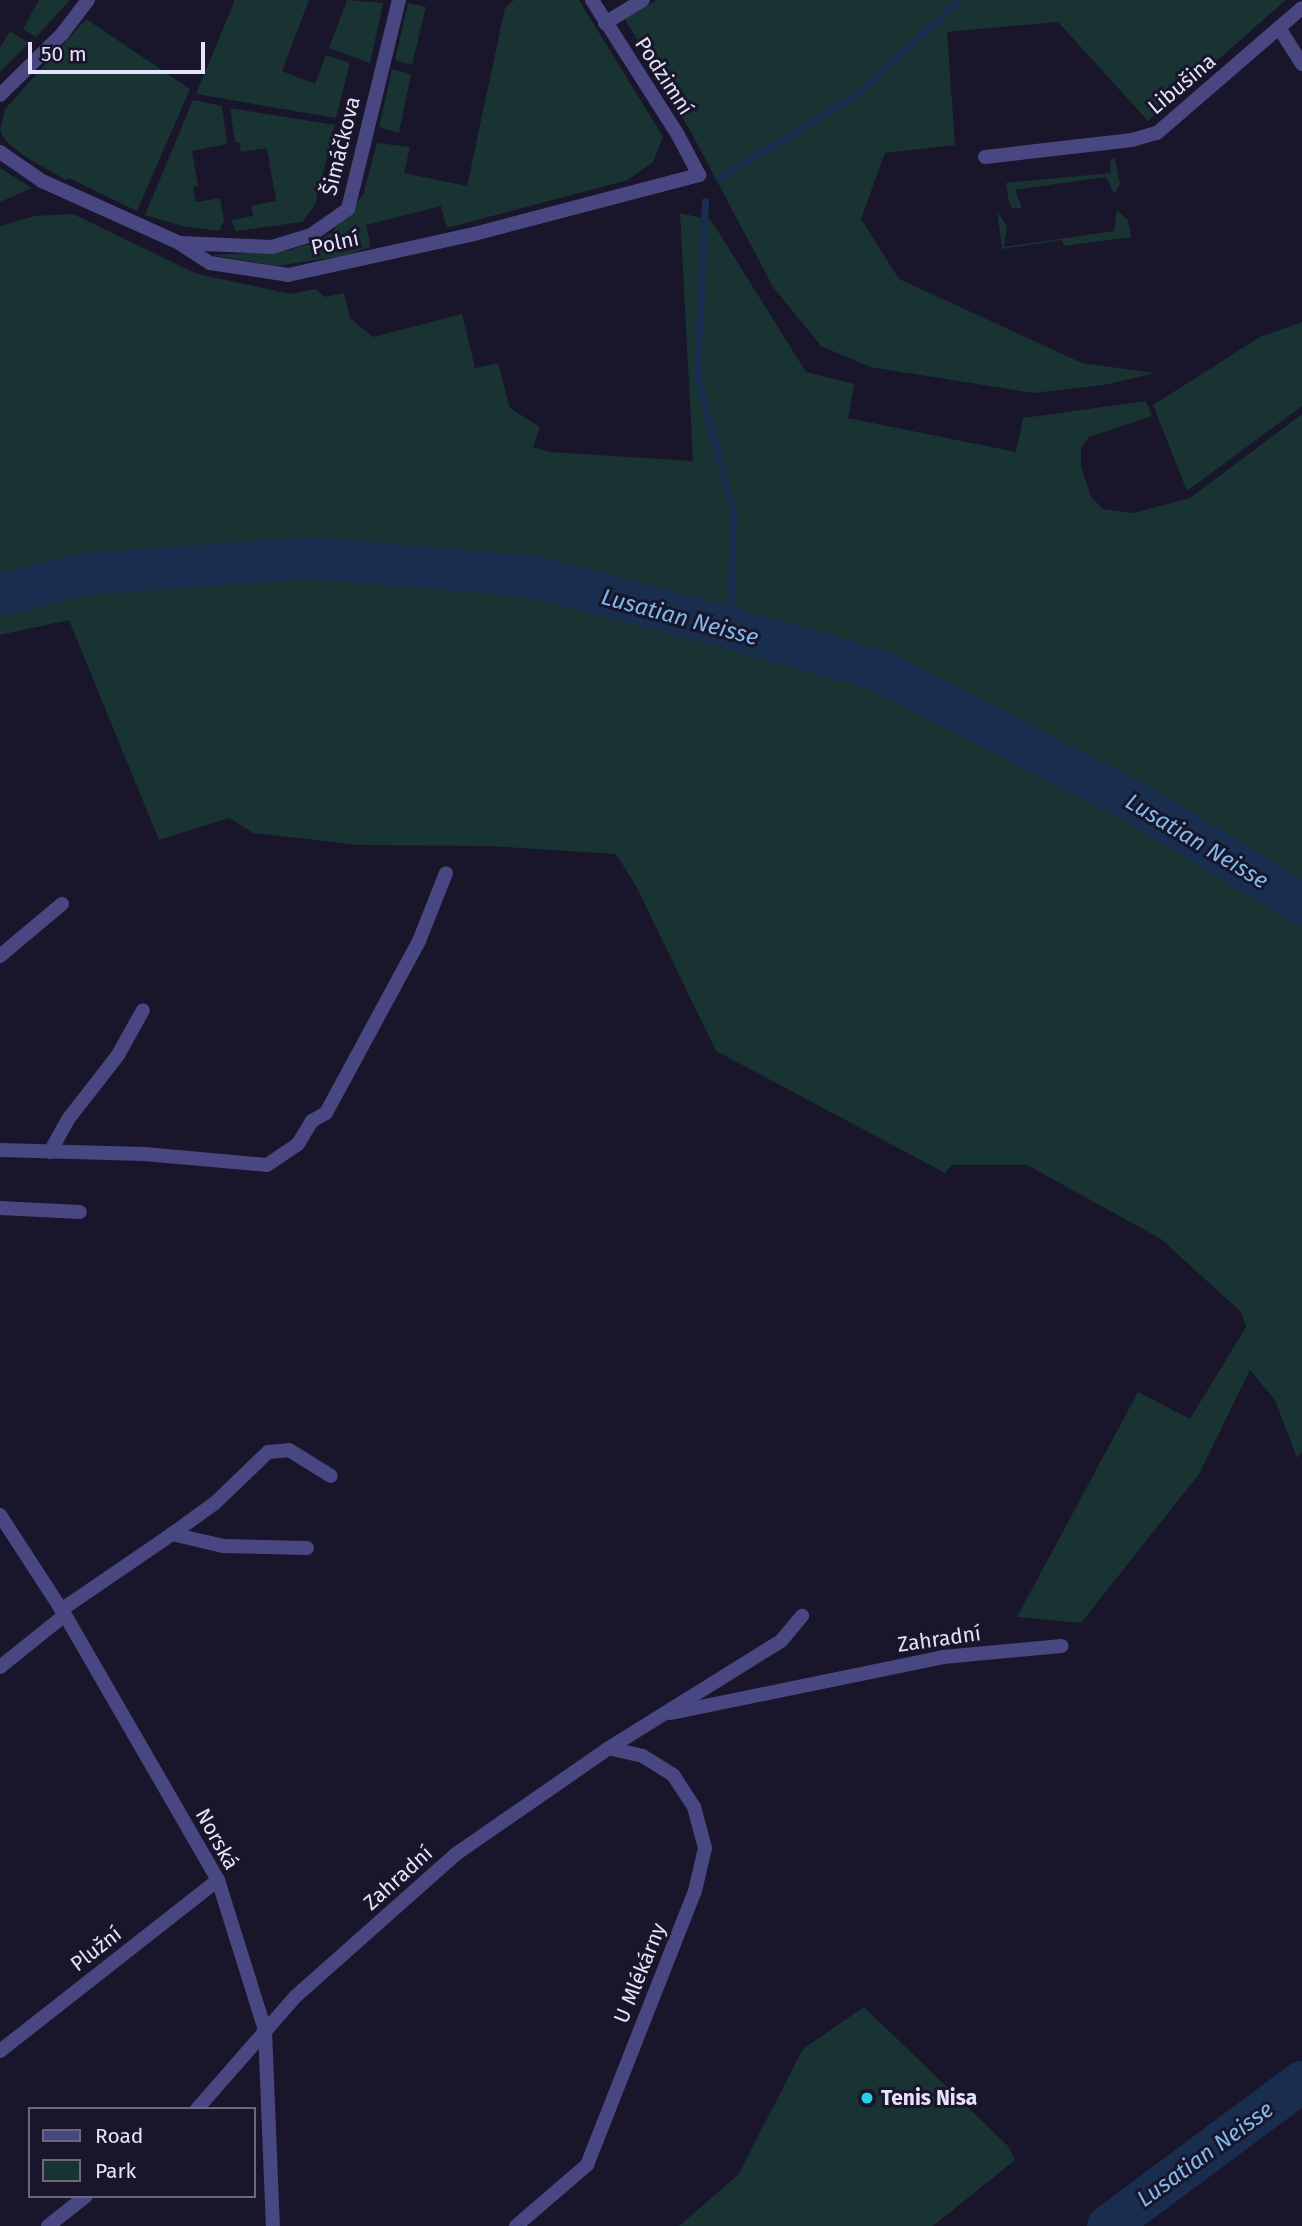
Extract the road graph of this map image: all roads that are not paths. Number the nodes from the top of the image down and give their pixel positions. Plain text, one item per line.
1 (88, 0) edge
2 (399, 0) edge
3 (592, 0) edge
4 (643, 0) edge
5 (1302, 8) edge
6 (605, 23) junction
7 (1279, 28) junction
8 (1302, 64) edge
9 (0, 95) edge
10 (0, 152) edge
11 (985, 157) dead end
12 (699, 175) joint
13 (179, 243) junction
14 (446, 873) dead end
15 (62, 904) dead end
16 (0, 956) edge
17 (143, 1010) dead end
18 (0, 1150) edge
19 (50, 1152) junction
20 (0, 1208) edge
21 (80, 1212) dead end
22 (331, 1476) dead end
23 (0, 1515) edge
24 (172, 1534) junction
25 (307, 1548) dead end
26 (63, 1613) junction
27 (802, 1616) dead end
28 (1061, 1646) dead end
29 (0, 1667) edge
30 (659, 1715) junction
31 (609, 1748) junction
32 (218, 1880) junction
33 (265, 2031) junction
34 (0, 2051) edge
35 (199, 2107) edge
36 (83, 2198) edge
37 (48, 2226) edge
38 (273, 2226) edge
39 (516, 2226) edge

1 - 9 street
2 - 13 street, Šimáčkova
3 - 6 street, Podzimní
4 - 6 street
5 - 7 street, Libušina
6 - 12 street, Podzimní
7 - 8 street
7 - 11 street, Libušina
10 - 13 street, Polní
12 - 13 street, Polní
14 - 19 street
15 - 16 street
17 - 19 street
18 - 19 street
20 - 21 street
22 - 24 street
23 - 26 street, Norská
24 - 25 street
24 - 26 street
26 - 29 street
26 - 32 street, Norská
27 - 30 street, Zahradní
28 - 30 street, Zahradní
30 - 31 street, Zahradní
31 - 33 street, Zahradní
31 - 39 street, U Mlékárny
32 - 33 street, Norská
32 - 34 street, Plužní
33 - 35 street, Zahradní
33 - 38 street, Norská
36 - 37 street

